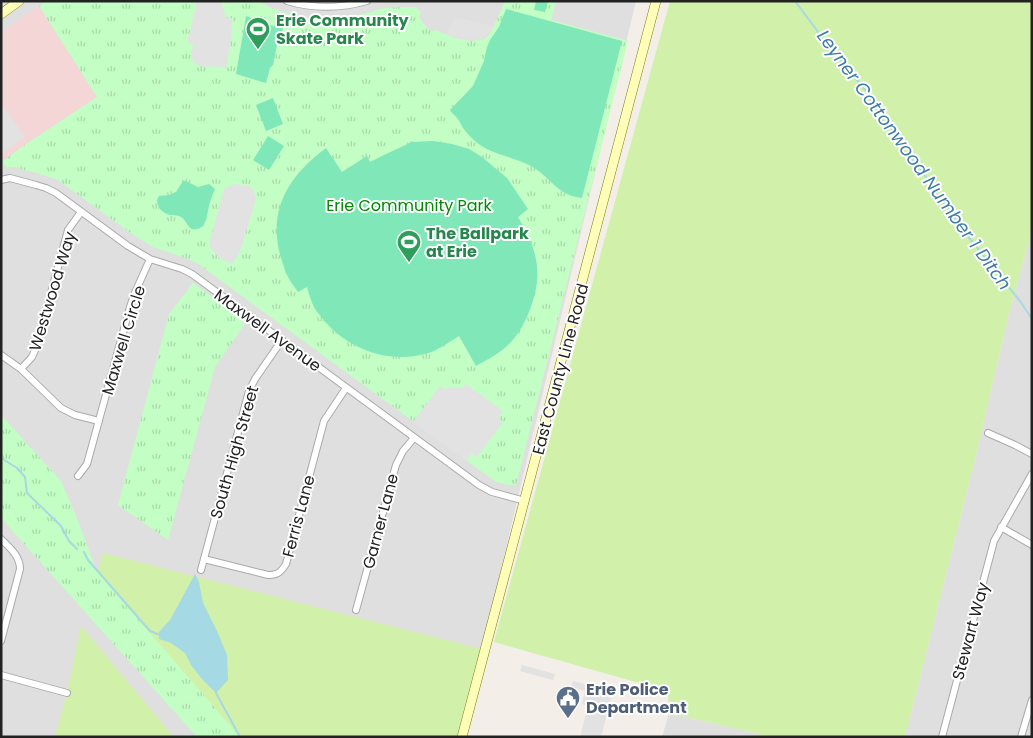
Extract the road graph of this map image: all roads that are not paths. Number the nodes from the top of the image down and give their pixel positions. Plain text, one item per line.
1 (20, 1) edge
2 (287, 1) edge
3 (367, 1) edge
4 (656, 1) edge
5 (1, 14) edge
6 (1, 180) edge
7 (81, 212) junction
8 (150, 259) junction
9 (282, 340) junction
10 (1, 355) edge
11 (21, 370) junction
12 (346, 388) junction
13 (99, 421) junction
14 (988, 433) dead end
15 (414, 438) junction
16 (1032, 454) edge
17 (1032, 474) edge
18 (78, 476) dead end
19 (525, 501) junction
20 (1001, 527) junction
21 (2, 540) edge
22 (1032, 545) edge
23 (204, 559) junction
24 (201, 570) dead end
25 (356, 610) dead end
26 (1, 641) edge
27 (1, 675) edge
28 (67, 692) dead end
29 (1032, 700) edge
30 (462, 737) edge
31 (942, 737) edge
32 (1022, 737) edge

1 - 5 main road
2 - 3 street
4 - 19 main road, East County Line Road
6 - 7 street, Maxwell Avenue
7 - 8 street, Maxwell Avenue
7 - 11 street, Westwood Way
8 - 9 street, Maxwell Avenue
8 - 13 street, Maxwell Circle
9 - 12 street, Maxwell Avenue
9 - 23 street, South High Street
10 - 11 street
11 - 13 street
12 - 15 street, Maxwell Avenue
12 - 23 street, Ferris Lane
13 - 18 street, Maxwell Circle
14 - 16 street
15 - 19 street, Maxwell Avenue
15 - 25 street, Garner Lane
17 - 20 street, Stewart Way
19 - 30 main road, East County Line Road
20 - 22 street
20 - 31 street, Stewart Way
21 - 26 street
23 - 24 street, South High Street
27 - 28 street
29 - 32 street

